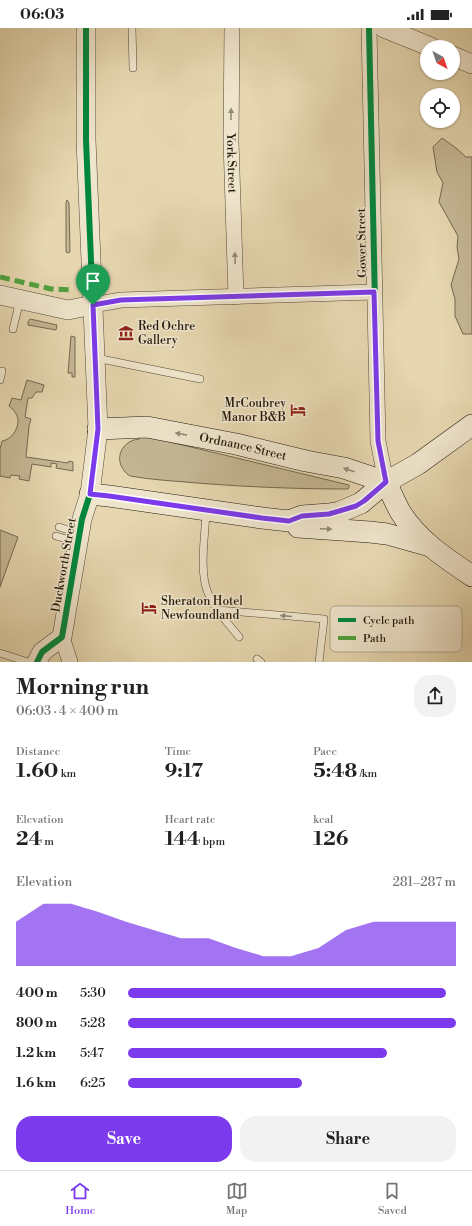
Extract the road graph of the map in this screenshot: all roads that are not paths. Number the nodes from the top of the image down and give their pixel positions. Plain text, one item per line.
1 (86, 28) edge
2 (132, 28) edge
3 (232, 28) edge
4 (369, 28) edge
5 (384, 28) edge
6 (420, 43) edge
7 (460, 59) edge
8 (472, 64) edge
9 (133, 68) dead end
10 (374, 292) junction
11 (0, 296) edge
12 (236, 297) junction
13 (20, 300) junction
14 (93, 305) junction
15 (13, 329) dead end
16 (95, 358) junction
17 (2, 371) dead end
18 (200, 379) dead end
19 (0, 380) edge
20 (472, 425) edge
21 (98, 429) junction
22 (386, 482) junction
23 (90, 494) junction
24 (206, 510) junction
25 (289, 521) junction
26 (59, 527) dead end
27 (56, 536) dead end
28 (79, 538) junction
29 (430, 546) junction
30 (472, 576) edge
31 (218, 610) junction
32 (62, 637) junction
33 (239, 637) dead end
34 (0, 653) edge
35 (28, 662) edge
36 (37, 662) edge
37 (70, 662) edge
38 (319, 662) edge

1 - 14 street, Duckworth Street
2 - 9 lane
12 -> 3 street, York Street
4 - 10 street, Gower Street
5 - 6 street
7 - 8 street
10 - 12 street
10 - 22 street, Gower Street
11 - 13 street
12 - 14 street
13 - 14 street
13 - 15 lane
14 - 16 street, Duckworth Street
16 - 18 lane
16 - 21 street, Duckworth Street
17 - 19 lane
20 - 22 main road
22 -> 21 main road, Ordnance Street
21 - 23 street, Duckworth Street
22 - 25 main road
22 - 29 main road
23 - 24 main road
23 - 28 street, Duckworth Street
24 - 25 main road
24 - 31 lane
25 -> 29 main road
26 - 28 lane
27 - 28 lane
28 - 32 street, Duckworth Street
29 - 30 main road
31 - 33 lane
38 -> 31 lane
32 - 36 street
32 - 37 street
34 - 35 lane

